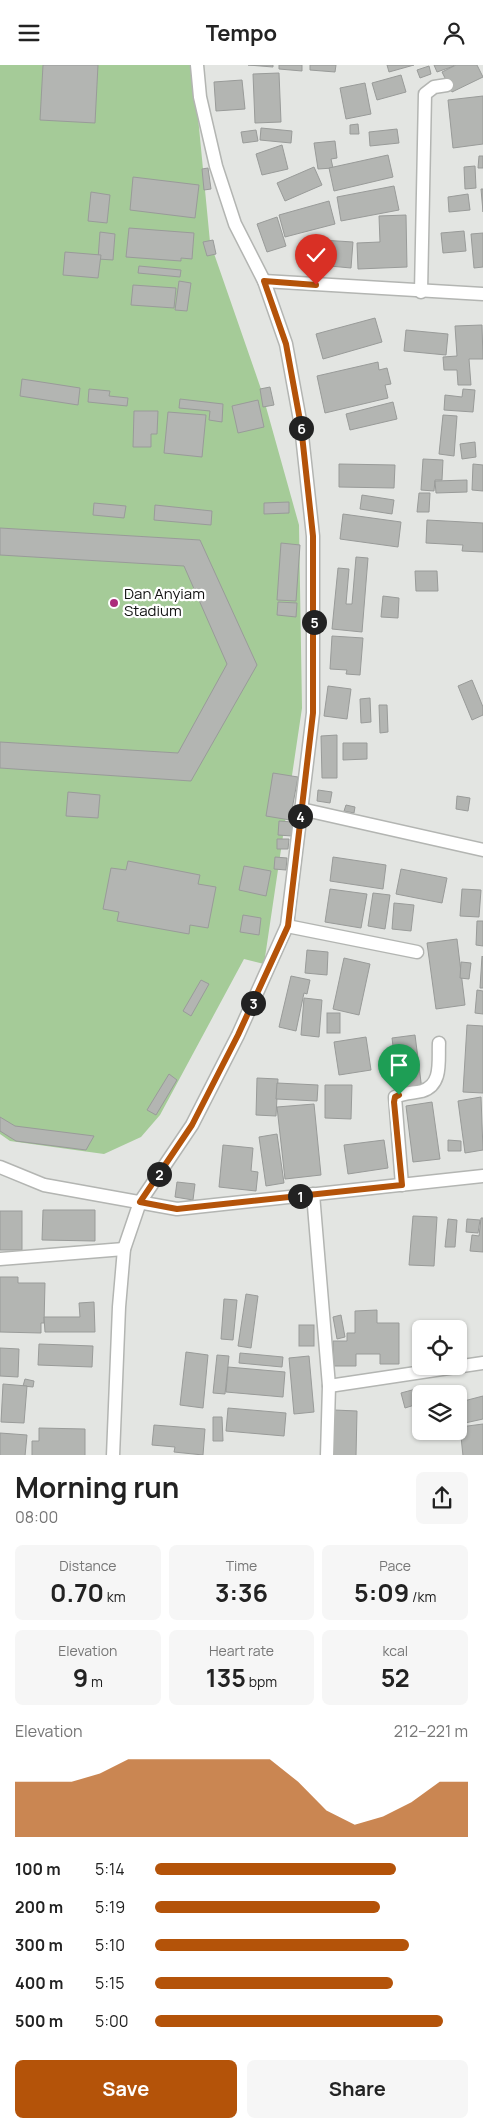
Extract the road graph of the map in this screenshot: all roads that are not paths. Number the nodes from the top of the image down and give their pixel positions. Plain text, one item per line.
1 (197, 65) edge
2 (447, 85) dead end
3 (264, 281) junction
4 (421, 292) junction
5 (483, 295) edge
6 (301, 809) junction
7 (483, 850) edge
8 (288, 926) junction
9 (417, 952) dead end
10 (439, 1043) dead end
11 (0, 1167) edge
12 (483, 1176) edge
13 (402, 1185) junction
14 (314, 1194) junction
15 (140, 1202) junction
16 (124, 1249) junction
17 (0, 1259) edge
18 (483, 1363) edge
19 (329, 1386) junction
20 (113, 1455) edge
21 (327, 1455) edge

1 - 3 street
2 - 4 street
3 - 4 street
3 - 6 street
4 - 5 street
6 - 7 street
6 - 8 street
8 - 9 street
8 - 15 street
10 - 13 street
11 - 15 street
12 - 13 street
13 - 14 street
14 - 15 street
14 - 19 street
15 - 16 street
16 - 17 street
16 - 20 street
18 - 19 street
19 - 21 street

